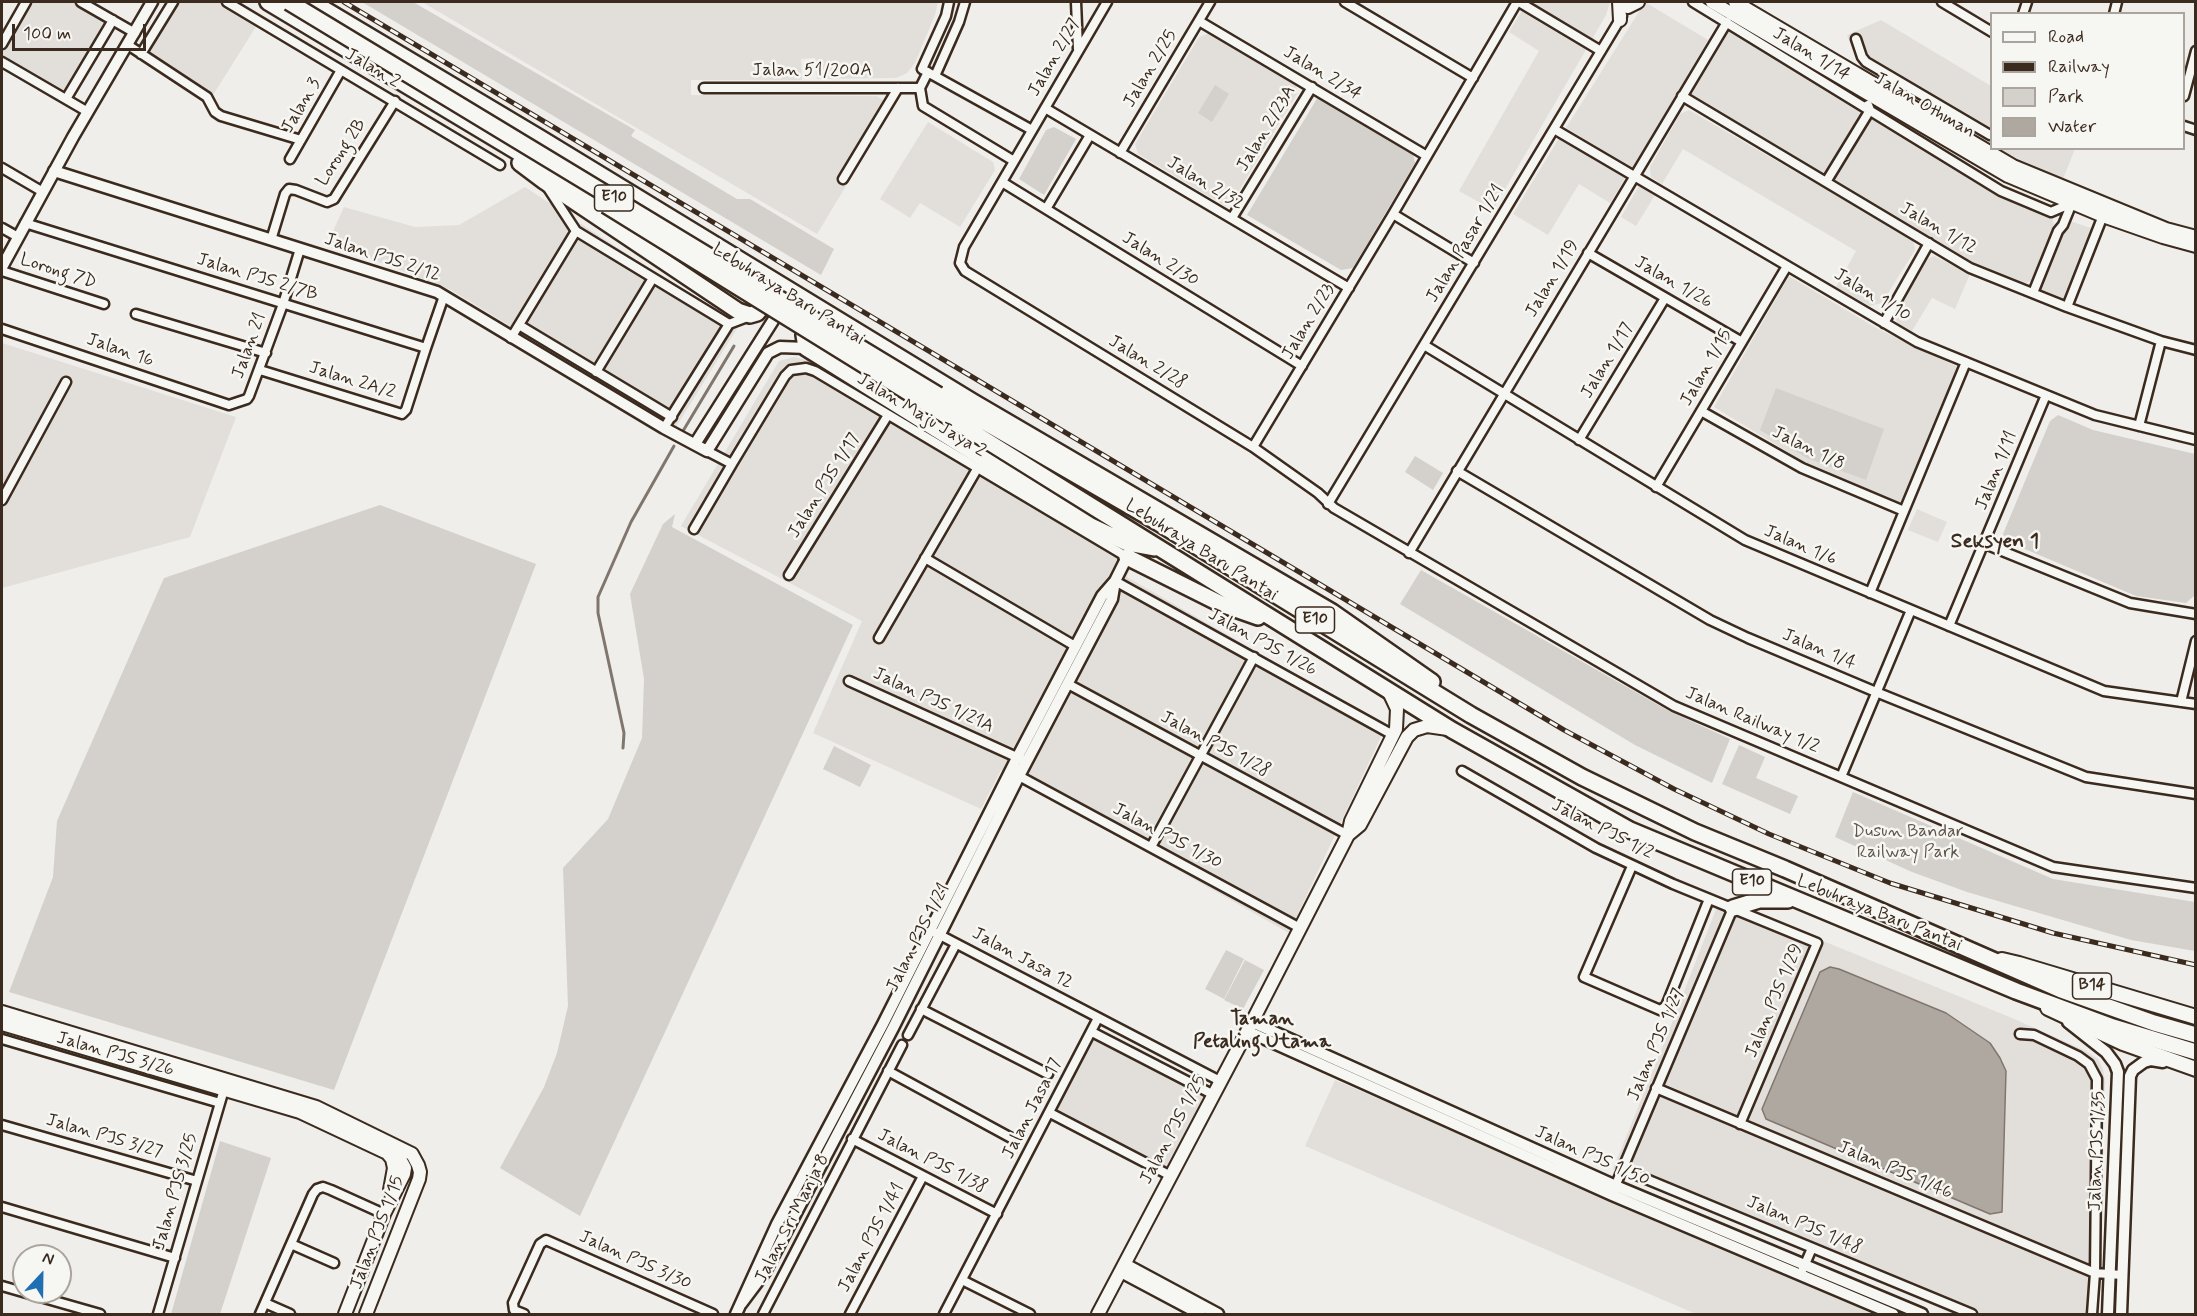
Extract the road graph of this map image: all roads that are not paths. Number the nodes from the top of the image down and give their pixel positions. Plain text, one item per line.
1 (26, 2) edge
2 (81, 2) edge
3 (152, 2) edge
4 (172, 2) edge
5 (227, 2) edge
6 (268, 2) edge
7 (289, 2) edge
8 (312, 2) edge
9 (950, 2) edge
10 (964, 2) edge
11 (1076, 2) edge
12 (1107, 2) edge
13 (1210, 2) edge
14 (1345, 2) edge
15 (1518, 2) edge
16 (1693, 2) edge
17 (1712, 2) edge
18 (1735, 2) edge
19 (1942, 2) edge
20 (1629, 3) edge
21 (113, 20) junction
22 (1620, 20) joint
23 (1199, 21) junction
24 (1727, 22) junction
25 (1990, 31) edge
26 (135, 33) junction
27 (1856, 39) dead end
28 (2, 44) edge
29 (128, 45) junction
30 (1078, 51) junction
31 (1601, 51) junction
32 (2196, 51) edge
33 (141, 54) junction
34 (2, 62) edge
35 (341, 70) junction
36 (1882, 71) junction
37 (929, 72) junction
38 (1473, 78) junction
39 (1874, 84) junction
40 (1312, 87) junction
41 (704, 88) dead end
42 (898, 88) junction
43 (920, 88) junction
44 (1862, 92) junction
45 (2185, 92) edge
46 (1682, 96) junction
47 (66, 99) junction
48 (395, 101) junction
49 (1045, 108) junction
50 (1870, 110) junction
51 (88, 112) junction
52 (1972, 124) junction
53 (1554, 129) junction
54 (1032, 130) junction
55 (1090, 135) junction
56 (1990, 135) edge
57 (1964, 137) junction
58 (301, 140) junction
59 (501, 141) junction
60 (1120, 153) junction
61 (1427, 156) junction
62 (290, 159) dead end
63 (1014, 161) junction
64 (500, 165) dead end
65 (2, 168) edge
66 (54, 171) junction
67 (1634, 176) junction
68 (843, 179) dead end
69 (544, 181) junction
70 (1002, 182) junction
71 (1826, 182) junction
72 (43, 192) junction
73 (2072, 203) junction
74 (1046, 209) junction
75 (2105, 211) junction
76 (1393, 214) junction
77 (1232, 218) junction
78 (25, 224) junction
79 (2, 228) edge
80 (576, 231) junction
81 (18, 237) junction
82 (2196, 237) edge
83 (271, 240) junction
84 (1929, 243) junction
85 (2196, 246) edge
86 (964, 247) joint
87 (300, 249) junction
88 (1588, 253) junction
89 (1474, 263) junction
90 (1787, 266) junction
91 (2, 269) edge
92 (756, 271) junction
93 (653, 278) junction
94 (1349, 288) junction
95 (2033, 293) junction
96 (444, 296) junction
97 (1665, 298) junction
98 (104, 304) dead end
99 (283, 304) junction
100 (2067, 307) junction
101 (136, 314) dead end
102 (750, 315) junction
103 (840, 323) junction
104 (1884, 323) junction
105 (729, 324) junction
106 (519, 325) junction
107 (2, 329) edge
108 (511, 338) junction
109 (2161, 341) junction
110 (1742, 342) junction
111 (1424, 345) junction
112 (426, 348) junction
113 (806, 348) junction
114 (2196, 350) edge
115 (266, 353) junction
116 (1966, 362) junction
117 (1302, 366) junction
118 (260, 369) junction
119 (596, 372) junction
120 (66, 382) dead end
121 (1504, 394) junction
122 (2046, 395) junction
123 (227, 405) joint
124 (1701, 411) junction
125 (888, 415) junction
126 (672, 417) junction
127 (2139, 426) junction
128 (664, 428) junction
129 (1579, 440) junction
130 (2196, 441) edge
131 (695, 444) junction
132 (1253, 447) junction
133 (707, 450) junction
134 (732, 464) junction
135 (977, 469) junction
136 (1457, 471) junction
137 (1656, 487) junction
138 (2, 500) edge
139 (1328, 504) junction
140 (1904, 511) junction
141 (694, 529) dead end
142 (1985, 544) junction
143 (1166, 551) junction
144 (1409, 553) junction
145 (1127, 557) junction
146 (925, 558) junction
147 (789, 575) dead end
148 (1115, 581) junction
149 (1870, 593) junction
150 (1911, 610) junction
151 (2196, 614) edge
152 (1281, 624) junction
153 (1950, 627) junction
154 (879, 638) dead end
155 (2196, 641) edge
156 (1075, 646) junction
157 (1254, 657) junction
158 (849, 681) dead end
159 (1068, 684) junction
160 (1389, 691) junction
161 (1876, 692) junction
162 (2181, 702) junction
163 (2196, 704) edge
164 (1471, 715) junction
165 (1452, 730) junction
166 (1393, 735) junction
167 (1201, 755) junction
168 (1021, 760) junction
169 (1462, 771) dead end
170 (1019, 776) junction
171 (1841, 777) junction
172 (2196, 794) edge
173 (1348, 835) junction
174 (1151, 847) junction
175 (1632, 866) junction
176 (2196, 888) edge
177 (1709, 899) junction
178 (1794, 900) junction
179 (1732, 908) junction
180 (1300, 928) junction
181 (935, 933) junction
182 (956, 944) junction
183 (1988, 957) junction
184 (2016, 991) junction
185 (921, 1010) junction
186 (2, 1012) edge
187 (2060, 1015) junction
188 (2196, 1017) edge
189 (1098, 1018) junction
190 (2, 1024) edge
191 (1250, 1026) junction
192 (1092, 1032) junction
193 (2020, 1034) dead end
194 (2193, 1034) edge
195 (908, 1035) dead end
196 (2, 1039) edge
197 (902, 1045) dead end
198 (2191, 1050) edge
199 (2192, 1068) edge
200 (888, 1071) junction
201 (1048, 1074) dead end
202 (1220, 1081) junction
203 (226, 1085) junction
204 (1656, 1088) junction
205 (1214, 1095) junction
206 (220, 1103) junction
207 (1050, 1113) junction
208 (1740, 1124) junction
209 (2, 1125) edge
210 (852, 1139) junction
211 (1015, 1140) dead end
212 (385, 1151) junction
213 (418, 1165) junction
214 (405, 1168) junction
215 (1622, 1169) junction
216 (923, 1176) junction
217 (1170, 1176) junction
218 (197, 1181) junction
219 (1614, 1190) junction
220 (2, 1207) edge
221 (384, 1214) junction
222 (997, 1214) junction
223 (291, 1244) junction
224 (1812, 1248) junction
225 (175, 1258) junction
226 (334, 1263) dead end
227 (1123, 1268) junction
228 (1803, 1270) junction
229 (2095, 1273) junction
230 (2110, 1274) junction
231 (2122, 1275) junction
232 (963, 1280) junction
233 (2, 1286) edge
234 (265, 1304) junction
235 (738, 1309) edge
236 (100, 1314) edge
237 (158, 1314) edge
238 (260, 1314) edge
239 (290, 1314) edge
240 (345, 1314) edge
241 (366, 1314) edge
242 (522, 1314) edge
243 (714, 1314) edge
244 (763, 1314) edge
245 (850, 1314) edge
246 (944, 1314) edge
247 (1030, 1314) edge
248 (1098, 1314) edge
249 (1200, 1314) edge
250 (1218, 1314) edge
251 (1893, 1314) edge
252 (1922, 1314) edge
253 (1972, 1314) edge
254 (2092, 1314) edge
255 (2108, 1314) edge
256 (2121, 1314) edge

1 - 28 street
2 - 21 street
3 - 26 street
4 - 33 street
5 - 35 street, Jalan 2
6 - 59 highway, Lebuhraya Baru Pantai / E10
7 - 164 highway, Lebuhraya Baru Pantai / E10, bridge
8 - 92 highway
9 - 37 street
10 - 37 street
11 - 30 street
12 - 30 street, Jalan 2/27
13 - 23 street, Jalan 2/25
14 - 38 street
15 - 31 street
15 - 38 street, Jalan 2/23
16 - 24 street, Jalan 1/14
17 - 44 main road, Jalan Othman
18 - 39 main road, Jalan Othman
19 - 25 street
20 - 22 main road
21 - 26 street
21 - 47 street
22 - 31 street, Jalan Pasar 1/21
23 - 40 street, Jalan 2/34
23 - 60 street, Jalan 2/25
24 - 46 street, Jalan 1/19
24 - 50 street, Jalan 1/14
26 - 29 street
27 - 36 street, Jalan Othman
29 - 33 street
29 - 51 street
30 - 49 street, Jalan 2/27
31 - 53 street, Jalan Pasar 1/21
32 - 45 street
33 - 58 street
34 - 47 street
35 - 48 street, Jalan 2
35 - 58 street, Jalan 3
36 - 39 street
36 - 52 street, Jalan Othman
37 - 43 street
37 - 54 street
38 - 61 street, Jalan 2/23
39 - 57 main road, Jalan Othman
40 - 61 street, Jalan 2/34
40 - 77 street, Jalan 2/23A
41 - 42 street, Jalan 51/200A
42 - 43 street, Jalan 51/200A
42 - 68 street
43 - 63 street
44 - 50 street
44 - 73 main road, Jalan Othman
46 - 67 street, Jalan 1/19
46 - 71 street, Jalan 1/12
47 - 51 street
48 - 64 street, Jalan 2
48 - 83 street, Lorong 2B
49 - 54 street, Jalan 2/27
49 - 55 street, Jalan 2/32
50 - 71 street
50 - 73 street, Jalan 1/14
51 - 66 street
52 - 56 street, Jalan Othman
52 - 57 street
53 - 67 street, Jalan 1/10
53 - 89 street, Jalan Pasar 1/21
54 - 63 street, Jalan 2/27
55 - 60 street, Jalan 2/32
55 - 74 street
57 - 75 main road, Jalan Othman
58 - 62 street, Jalan 3
59 - 69 highway
59 - 143 highway, Lebuhraya Baru Pantai / E10, bridge
60 - 77 street, Jalan 2/32
61 - 76 street, Jalan 2/23
63 - 70 street, Jalan 2/27
65 - 72 street
66 - 72 street
66 - 83 street, Jalan PJS 2/12
67 - 88 street, Jalan 1/19
67 - 90 street, Jalan 1/10
69 - 80 street
69 - 102 highway
70 - 74 street, Jalan 2/30
70 - 86 street, Jalan 2/27
71 - 84 street, Jalan 1/12
72 - 78 street
73 - 75 main road, Jalan Othman
73 - 95 street
74 - 117 street, Jalan 2/30
75 - 82 main road, Jalan Othman
75 - 85 main road, Jalan Othman
75 - 100 street
76 - 89 street
76 - 94 street, Jalan 2/23
77 - 94 street, Jalan 2/32
78 - 81 street
78 - 99 street, Jalan PJS 2/7B
79 - 81 street
80 - 93 street
80 - 106 street
81 - 91 street
83 - 87 street, Jalan PJS 2/12
84 - 95 street, Jalan 1/12
84 - 104 street
86 - 132 street, Jalan 2/28
87 - 96 street, Jalan PJS 2/12
87 - 99 street, Jalan 21
88 - 97 street, Jalan 1/26
88 - 121 street, Jalan 1/19
89 - 111 street, Jalan Pasar 1/21
90 - 104 street, Jalan 1/10
90 - 110 street, Jalan 1/15
91 - 98 street, Lorong 7D
92 - 102 highway
92 - 103 highway
93 - 105 street
93 - 119 street
94 - 117 street, Jalan 2/23
95 - 100 street, Jalan 1/12
96 - 108 street, Jalan PJS 2/12
96 - 112 street
97 - 110 street, Jalan 1/26
97 - 129 street, Jalan 1/17
99 - 112 street, Jalan PJS 2/7B
99 - 115 street, Jalan 21
100 - 109 street, Jalan 1/12
101 - 115 street
102 - 105 street
103 - 113 highway
103 - 131 street
103 - 164 highway
104 - 116 street, Jalan 1/10
105 - 126 street
106 - 108 street
106 - 119 street
107 - 123 street, Jalan 16
108 - 128 street, Jalan PJS 2/12
109 - 114 street, Jalan 1/12
109 - 127 street
110 - 124 street, Jalan 1/15
111 - 121 street, Jalan 1/6
111 - 139 street, Jalan Pasar 1/21
112 - 118 street, Jalan 2A/2
113 - 133 street
113 - 143 highway
115 - 118 street, Jalan 21
116 - 122 street, Jalan 1/10
116 - 140 street
117 - 132 street, Jalan 2/23
118 - 123 street, Jalan 21
119 - 126 street
120 - 138 street
121 - 129 street, Jalan 1/6
121 - 136 street, Jalan 1/19
122 - 127 street, Jalan 1/10
122 - 142 street, Jalan 1/11
124 - 137 street, Jalan 1/15
124 - 140 street, Jalan 1/8
125 - 134 street, Jalan Maju Jaya 2
125 - 135 street, Jalan Maju Jaya 2
125 - 147 street, Jalan PJS 1/17
126 - 128 street
127 - 130 street, Jalan 1/10
128 - 131 street, Jalan PJS 2/12
129 - 137 street, Jalan 1/6
131 - 133 street, Jalan PJS 2/12
132 - 139 street, Jalan 2/28
133 - 134 street
134 - 141 street, Jalan Maju Jaya 2
135 - 145 street, Jalan Maju Jaya 2
135 - 146 street
136 - 144 street, Jalan 1/19
136 - 161 street, Jalan 1/4
137 - 149 street, Jalan 1/6
139 - 144 street, Jalan Railway 1/2
140 - 149 street
142 - 151 street
142 - 153 street, Jalan 1/11
143 - 152 highway, Lebuhraya Baru Pantai / E10
144 - 171 street, Jalan Railway 1/2
145 - 148 street, Jalan PJS 1/21
145 - 152 highway
146 - 154 street
146 - 156 street
148 - 156 street, Jalan PJS 1/21
148 - 157 street, Jalan PJS 1/26
148 - 159 street, Jalan PJS 1/21
149 - 150 street, Jalan 1/6
150 - 153 street, Jalan 1/6
150 - 161 street
152 - 160 highway, Lebuhraya Baru Pantai / E10
153 - 162 street, Jalan 1/6
155 - 162 street
156 - 168 street, Jalan PJS 1/21
157 - 166 street, Jalan PJS 1/26
157 - 167 street
158 - 168 street, Jalan PJS 1/21A
159 - 167 street, Jalan PJS 1/28
159 - 168 street, Jalan PJS 1/21
160 - 165 highway, Lebuhraya Baru Pantai / E10
160 - 166 main road, Jalan PJS 1/25
161 - 171 street
161 - 172 street, Jalan 1/4
162 - 163 street, Jalan 1/6
164 - 183 highway, Lebuhraya Baru Pantai / E10
165 - 173 main road, Jalan PJS 1/25
165 - 178 highway, Lebuhraya Baru Pantai / E10
166 - 173 main road, Jalan PJS 1/25
167 - 173 street, Jalan PJS 1/28
167 - 174 street
168 - 170 street, Jalan PJS 1/21
168 - 181 street, Jalan PJS 1/21
169 - 175 street, Jalan PJS 1/2
170 - 174 street, Jalan PJS 1/30
170 - 181 street, Jalan PJS 1/21
171 - 176 street, Jalan Railway 1/2
173 - 180 main road, Jalan PJS 1/25
174 - 180 street, Jalan PJS 1/30
175 - 177 street, Jalan PJS 1/2
175 - 177 street
177 - 179 street, Jalan PJS 1/2
178 - 179 highway
178 - 184 highway, Lebuhraya Baru Pantai / E10
179 - 204 street, Jalan PJS 1/27
179 - 208 street, Jalan PJS 1/29
180 - 191 main road, Jalan PJS 1/25
181 - 182 street, Jalan Jasa 12
181 - 235 street, Jalan PJS 1/21
182 - 185 street
182 - 189 street, Jalan Jasa 12
183 - 188 main road, B14
183 - 194 highway, Lebuhraya Baru Pantai / E10
184 - 187 main road, B14
184 - 198 highway, Lebuhraya Baru Pantai / E10
185 - 195 street
185 - 201 street
186 - 203 main road
187 - 199 main road, B14
187 - 230 street, Jalan PJS 1/35
189 - 192 street, Jalan Jasa 17
189 - 202 street, Jalan Jasa 12
190 - 203 main road
191 - 202 main road, Jalan PJS 1/25
191 - 219 street, Jalan PJS 1/50
192 - 205 street
192 - 207 street, Jalan Jasa 17
193 - 229 street
196 - 206 street, Jalan PJS 3/26
197 - 200 street, Jalan Sri Manja 8
199 - 231 street, Jalan PJS 1/35
200 - 210 street, Jalan Sri Manja 8
200 - 211 street
202 - 205 main road, Jalan PJS 1/25
203 - 206 street, Jalan PJS 3/25
203 - 212 main road
203 - 213 main road
204 - 208 street, Jalan PJS 1/46
204 - 215 street, Jalan PJS 1/27
205 - 217 main road, Jalan PJS 1/25
206 - 218 street, Jalan PJS 3/25
207 - 217 street
207 - 222 street, Jalan Jasa 17
208 - 229 street, Jalan PJS 1/46
209 - 218 street, Jalan PJS 3/27
210 - 216 street, Jalan PJS 1/38
210 - 244 street, Jalan Sri Manja 8
212 - 214 main road
212 - 221 main road
213 - 214 main road
213 - 241 main road, Jalan PJS 1/15
214 - 221 main road, Jalan PJS 1/15
215 - 219 street, Jalan PJS 1/27
215 - 224 street, Jalan PJS 1/48
216 - 222 street, Jalan PJS 1/38
216 - 245 street, Jalan PJS 1/41
217 - 227 main road, Jalan PJS 1/25
218 - 225 street, Jalan PJS 3/25
219 - 228 street, Jalan PJS 1/50
220 - 225 street
221 - 223 street
221 - 240 main road, Jalan PJS 1/15
222 - 232 street, Jalan Jasa 17
223 - 226 street
223 - 234 street
224 - 228 street
224 - 253 street, Jalan PJS 1/48
225 - 237 street, Jalan PJS 3/25
227 - 248 main road, Jalan PJS 1/25
227 - 249 street
227 - 250 street
228 - 251 street, Jalan PJS 1/50
228 - 252 street, Jalan PJS 1/50
229 - 230 street, Jalan PJS 1/46
229 - 254 street
230 - 231 street, Jalan PJS 1/46
230 - 255 street, Jalan PJS 1/35
231 - 256 street, Jalan PJS 1/35
232 - 246 street, Jalan Jasa 17
232 - 247 street
233 - 236 street
234 - 238 street
234 - 239 street
242 - 243 street, Jalan PJS 3/30

